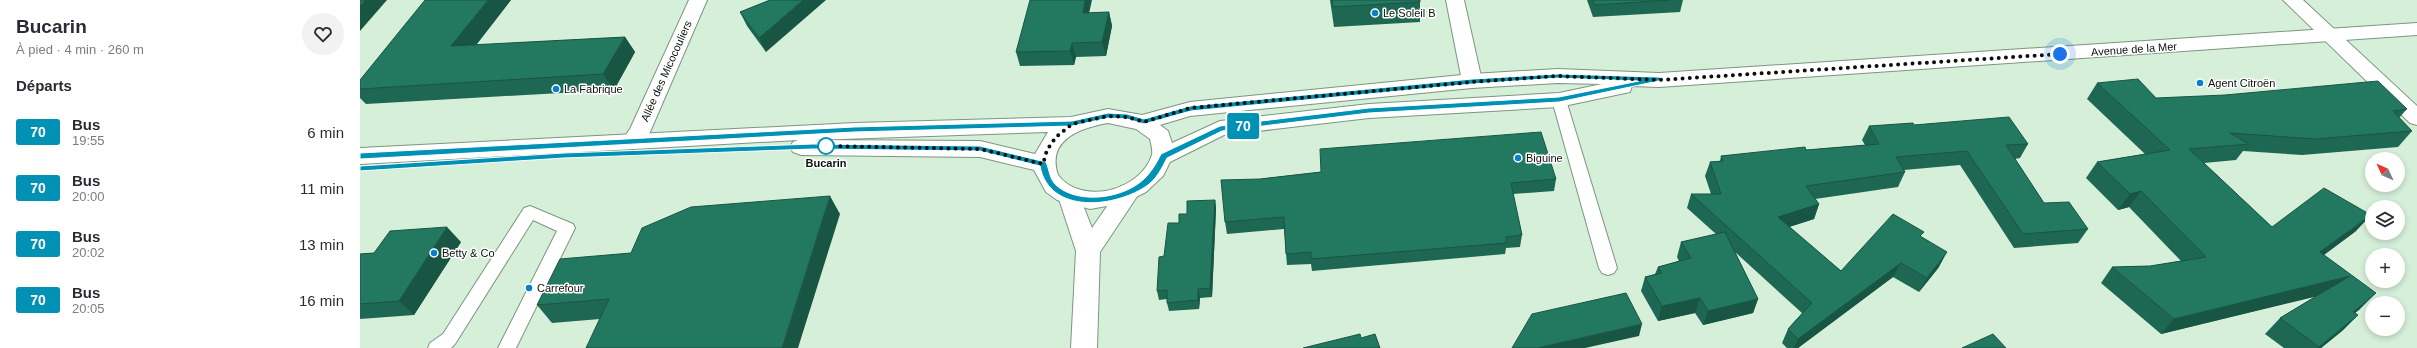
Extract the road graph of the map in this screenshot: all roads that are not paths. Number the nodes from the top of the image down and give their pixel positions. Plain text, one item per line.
1 (698, 0) edge
2 (1455, 0) edge
3 (2292, 0) edge
4 (2417, 29) edge
5 (2328, 35) junction
6 (1659, 80) junction
7 (1472, 82) junction
8 (1559, 100) junction
9 (2417, 118) edge
10 (1144, 122) junction
11 (1072, 124) junction
12 (633, 140) junction
13 (360, 156) edge
14 (1164, 156) junction
15 (1043, 164) junction
16 (360, 169) edge
17 (1129, 192) junction
18 (1069, 196) junction
19 (1088, 251) junction
20 (1608, 268) dead end
21 (438, 348) edge
22 (507, 348) edge
23 (1084, 348) edge

1 - 12 main road, Allée des Micocouliers
2 - 7 main road
3 - 5 main road
4 - 5 main road, Avenue de la Mer
5 - 6 main road, Avenue de la Mer
5 - 9 main road
6 - 7 main road, Avenue de la Mer
6 - 8 main road, Avenue de la Mer
7 - 10 main road, Avenue de la Mer
8 - 14 main road, Avenue de la Mer
8 - 20 lane
10 - 11 main road
10 - 14 main road
11 - 12 main road
11 - 15 main road
12 - 13 main road
14 - 17 main road
15 - 16 main road
15 - 18 main road
17 - 18 main road
17 - 19 main road
18 - 19 main road
19 - 23 main road
21 - 22 lane

